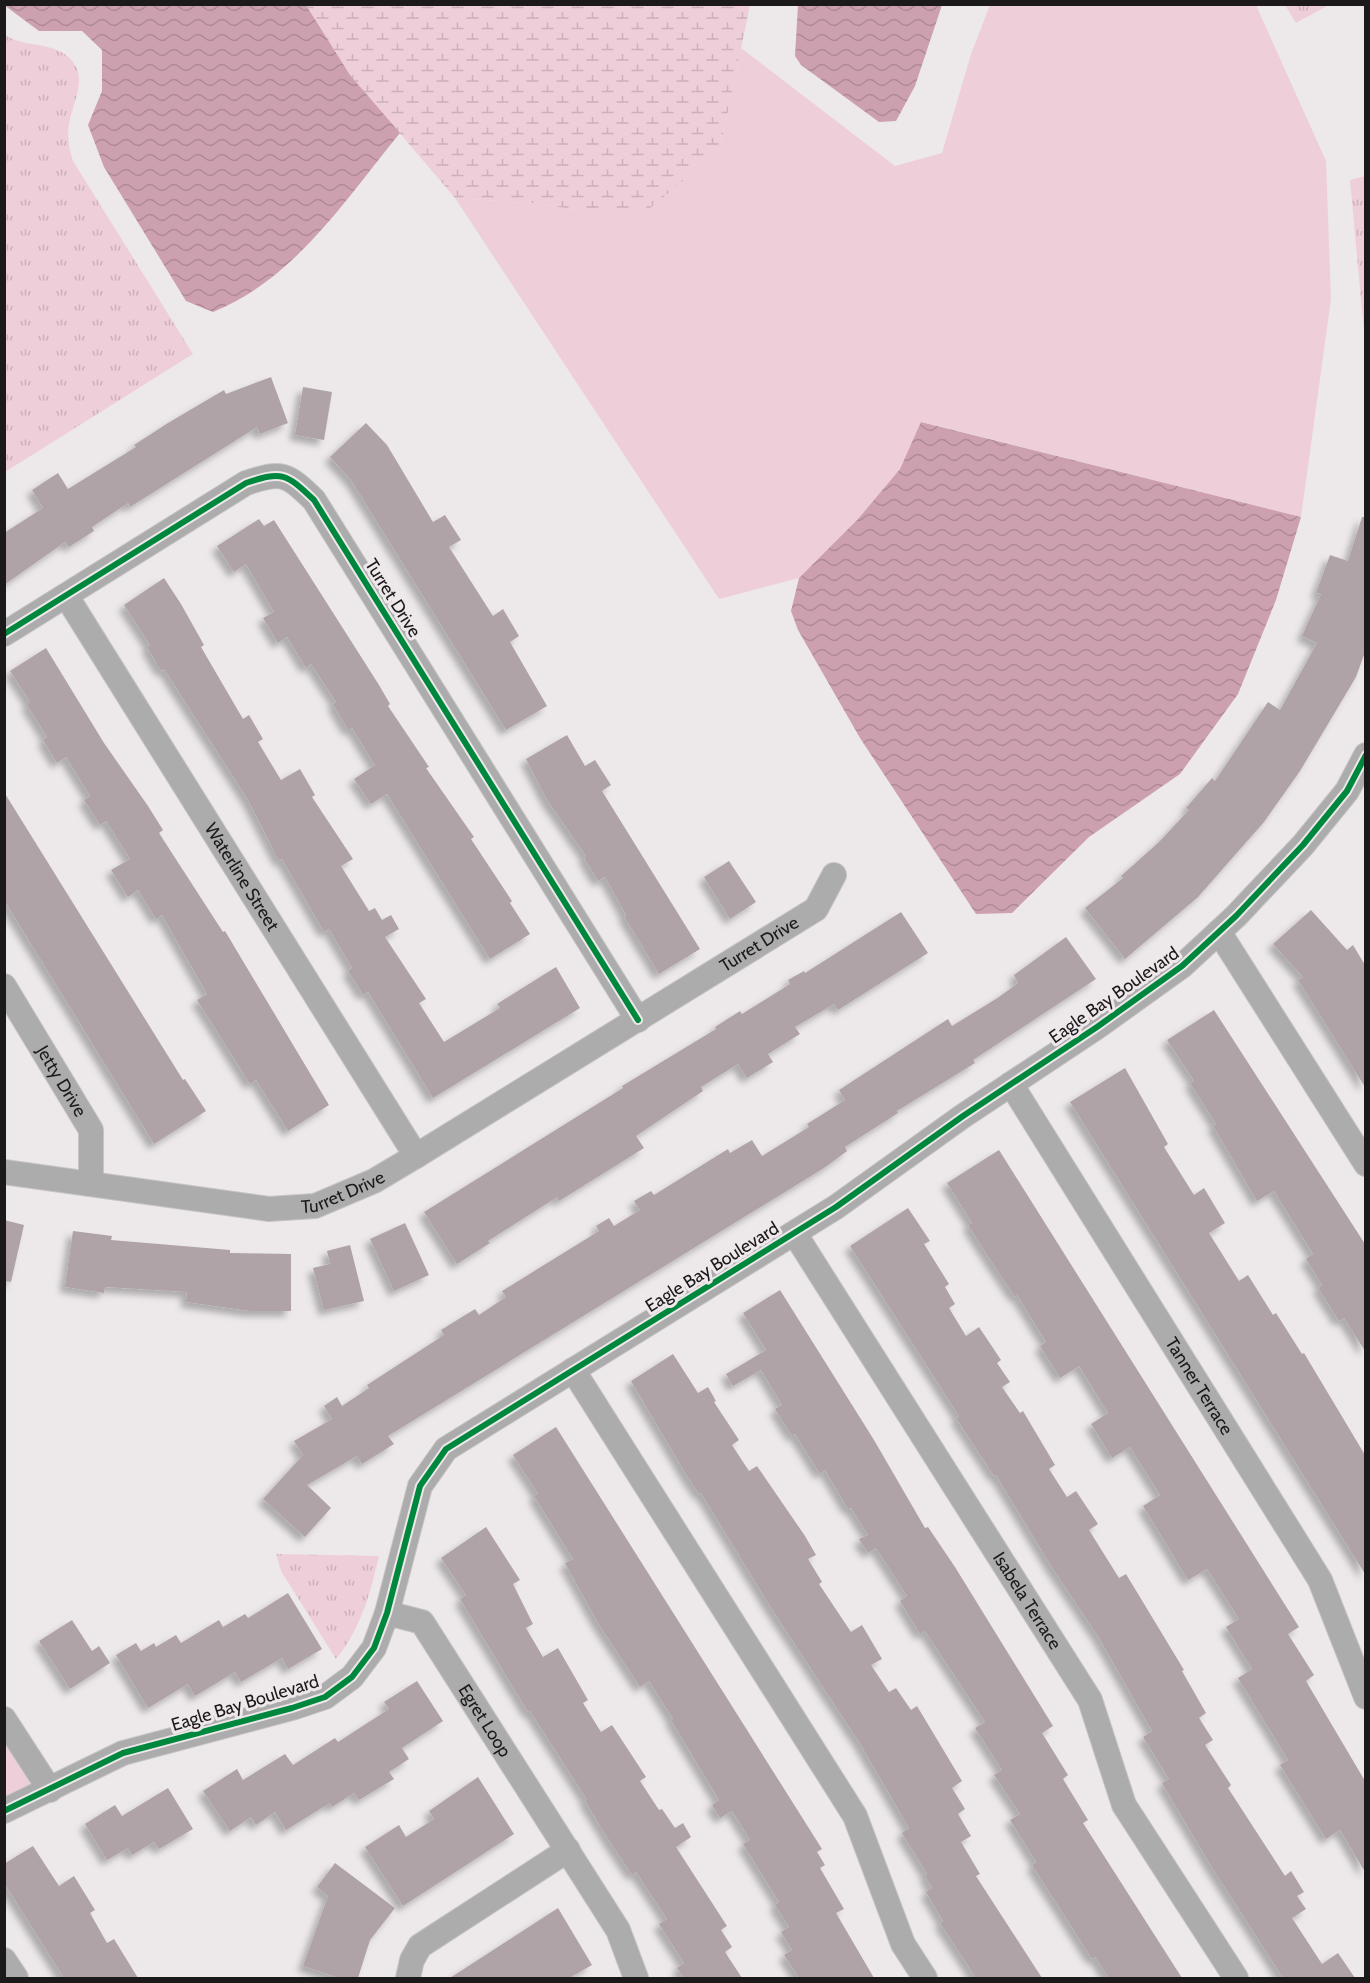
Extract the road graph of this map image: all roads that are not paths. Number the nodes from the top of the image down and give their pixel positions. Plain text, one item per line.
1 (66, 597) junction
2 (4, 634) edge
3 (1363, 768) edge
4 (834, 875) dead end
5 (1219, 932) junction
6 (4, 986) edge
7 (638, 1020) junction
8 (1011, 1084) junction
9 (416, 1156) junction
10 (1365, 1164) edge
11 (4, 1172) edge
12 (91, 1184) junction
13 (795, 1234) junction
14 (573, 1370) junction
15 (387, 1613) junction
16 (1365, 1697) edge
17 (4, 1719) edge
18 (50, 1790) junction
19 (4, 1811) edge
20 (568, 1850) junction
21 (4, 1960) edge
22 (16, 1978) edge
23 (408, 1978) edge
24 (636, 1978) edge
25 (925, 1978) edge
26 (1236, 1978) edge

1 - 2 street, Turret Drive
1 - 7 street, Turret Drive
1 - 9 street, Waterline Street
3 - 5 street, Eagle Bay Boulevard
4 - 7 street, Turret Drive
5 - 8 street, Eagle Bay Boulevard
5 - 10 street
6 - 12 street, Jetty Drive
7 - 9 street, Turret Drive
8 - 13 street, Eagle Bay Boulevard
8 - 16 street, Tanner Terrace
9 - 12 street, Turret Drive
11 - 12 street, Turret Drive
13 - 14 street, Eagle Bay Boulevard
13 - 26 street, Isabela Terrace
14 - 15 street, Eagle Bay Boulevard
14 - 25 street
15 - 18 street, Eagle Bay Boulevard
15 - 20 street, Egret Loop
17 - 18 street
18 - 19 street, Eagle Bay Boulevard
20 - 23 street
20 - 24 street, Egret Loop
21 - 22 street

